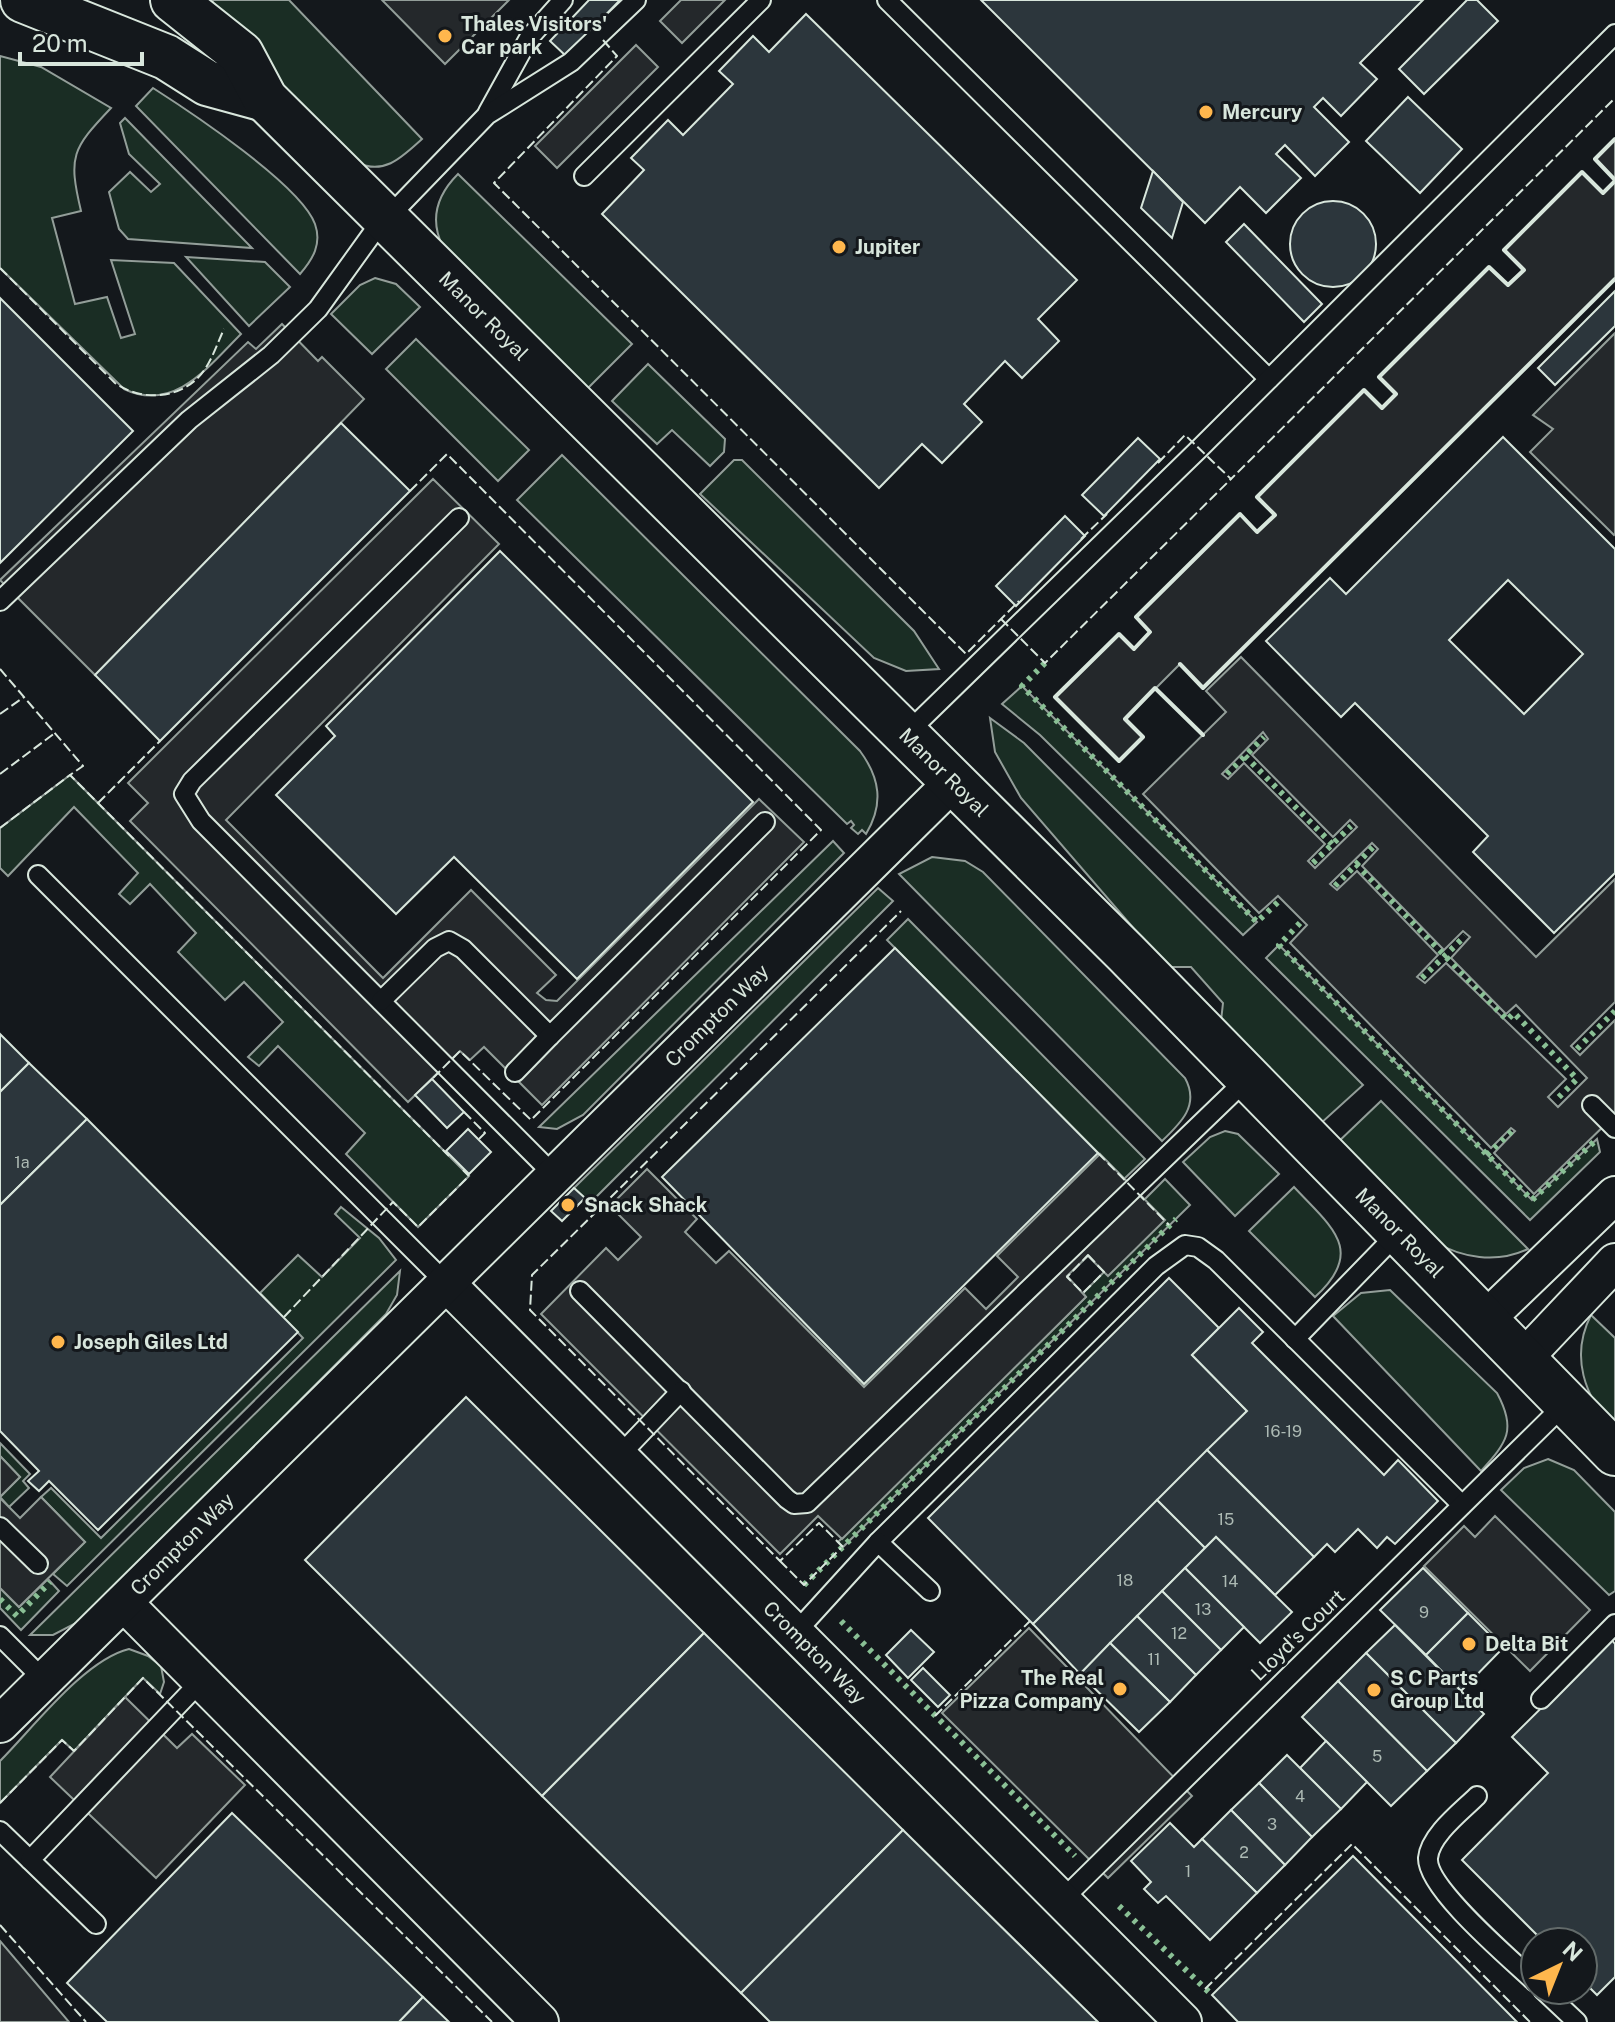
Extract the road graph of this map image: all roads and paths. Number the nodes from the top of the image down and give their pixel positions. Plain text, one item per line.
1 (23, 0) edge
2 (563, 0) edge
3 (636, 0) edge
4 (761, 0) edge
5 (887, 0) edge
6 (177, 1) edge
7 (1615, 34) edge
8 (265, 99) junction
9 (487, 115) junction
10 (584, 176) dead end
11 (387, 219) junction
12 (1269, 379) junction
13 (459, 518) dead end
14 (0, 601) edge
15 (906, 734) junction
16 (953, 782) junction
17 (765, 822) dead end
18 (38, 875) dead end
19 (381, 1001) junction
20 (550, 1036) junction
21 (515, 1072) dead end
22 (1247, 1079) junction
23 (1592, 1105) dead end
24 (1615, 1128) edge
25 (555, 1176) junction
26 (1615, 1195) edge
27 (1399, 1232) junction
28 (1615, 1262) edge
29 (446, 1283) junction
30 (580, 1291) dead end
31 (1484, 1321) junction
32 (1295, 1339) junction
33 (1523, 1359) junction
34 (681, 1391) junction
35 (1566, 1403) junction
36 (1615, 1453) edge
37 (620, 1455) junction
38 (1462, 1505) junction
39 (0, 1527) edge
40 (878, 1542) junction
41 (38, 1564) dead end
42 (930, 1591) dead end
43 (124, 1603) junction
44 (1615, 1624) edge
45 (796, 1632) junction
46 (0, 1636) edge
47 (44, 1680) junction
48 (201, 1681) junction
49 (1541, 1699) dead end
50 (0, 1724) edge
51 (1477, 1796) dead end
52 (0, 1831) edge
53 (30, 1860) junction
54 (1062, 1900) junction
55 (96, 1924) dead end
56 (1519, 1966) edge
57 (1560, 2006) edge
58 (540, 2022) edge
59 (1183, 2022) edge
60 (1577, 2022) edge

1 - 8 street, Manor Royal
2 - 9 lane
3 - 9 lane
4 - 10 lane
5 - 12 lane
6 - 8 street, Manor Royal
7 - 12 lane
8 - 11 street, Manor Royal
9 - 11 lane
11 - 14 lane
11 - 15 street, Manor Royal
12 - 15 lane
13 - 19 lane
15 - 16 street, Manor Royal
16 - 22 street, Manor Royal
16 - 25 street, Crompton Way
17 - 20 lane
18 - 29 lane
19 - 20 lane
19 - 25 lane
20 - 21 lane
22 - 27 street, Manor Royal
22 - 34 lane
23 - 24 lane
25 - 29 street, Crompton Way
26 - 31 street
27 - 31 street, Manor Royal
27 - 32 lane
28 - 33 street
29 - 37 street, Crompton Way
29 - 43 street, Crompton Way
30 - 34 lane
31 - 33 street, Manor Royal
32 - 38 lane
32 - 40 lane
33 - 35 street, Manor Royal
34 - 37 lane
35 - 36 street, Manor Royal
35 - 38 lane, Lloyd's Court
37 - 45 street, Crompton Way
38 - 54 lane, Lloyd's Court
39 - 41 lane
40 - 42 lane
40 - 45 lane
43 - 47 street, Crompton Way
43 - 48 street, Crompton Way
44 - 49 lane
45 - 54 street, Crompton Way
46 - 47 lane
47 - 50 street, Crompton Way
48 - 53 lane
48 - 58 street, Crompton Way
51 - 56 lane
52 - 53 lane
53 - 55 lane
54 - 59 street, Crompton Way
57 - 60 lane

